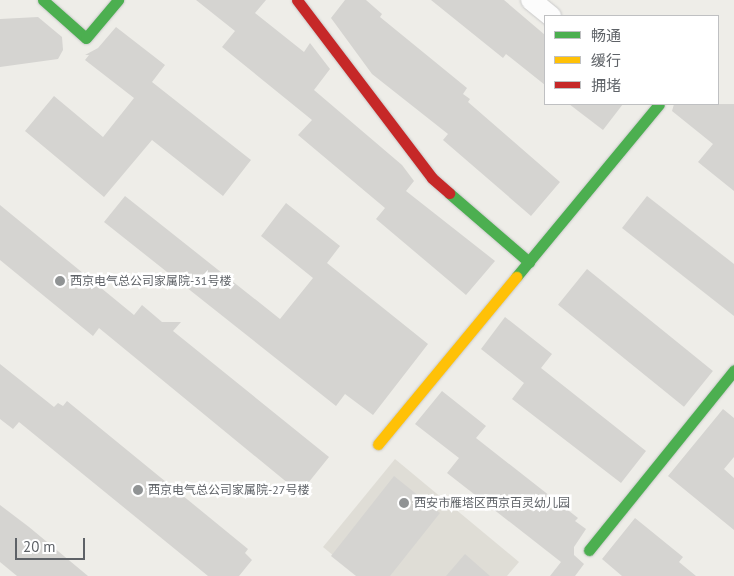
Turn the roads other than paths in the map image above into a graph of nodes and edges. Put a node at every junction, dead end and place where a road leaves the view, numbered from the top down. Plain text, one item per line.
1 (43, 0) edge
2 (118, 0) edge
3 (297, 0) edge
4 (531, 0) edge
5 (550, 15) edge
6 (658, 105) edge
7 (529, 262) junction
8 (734, 370) edge
9 (378, 444) dead end
10 (589, 550) dead end

1 - 2 street
3 - 7 street
4 - 5 street
6 - 7 street
7 - 9 street
8 - 10 street

